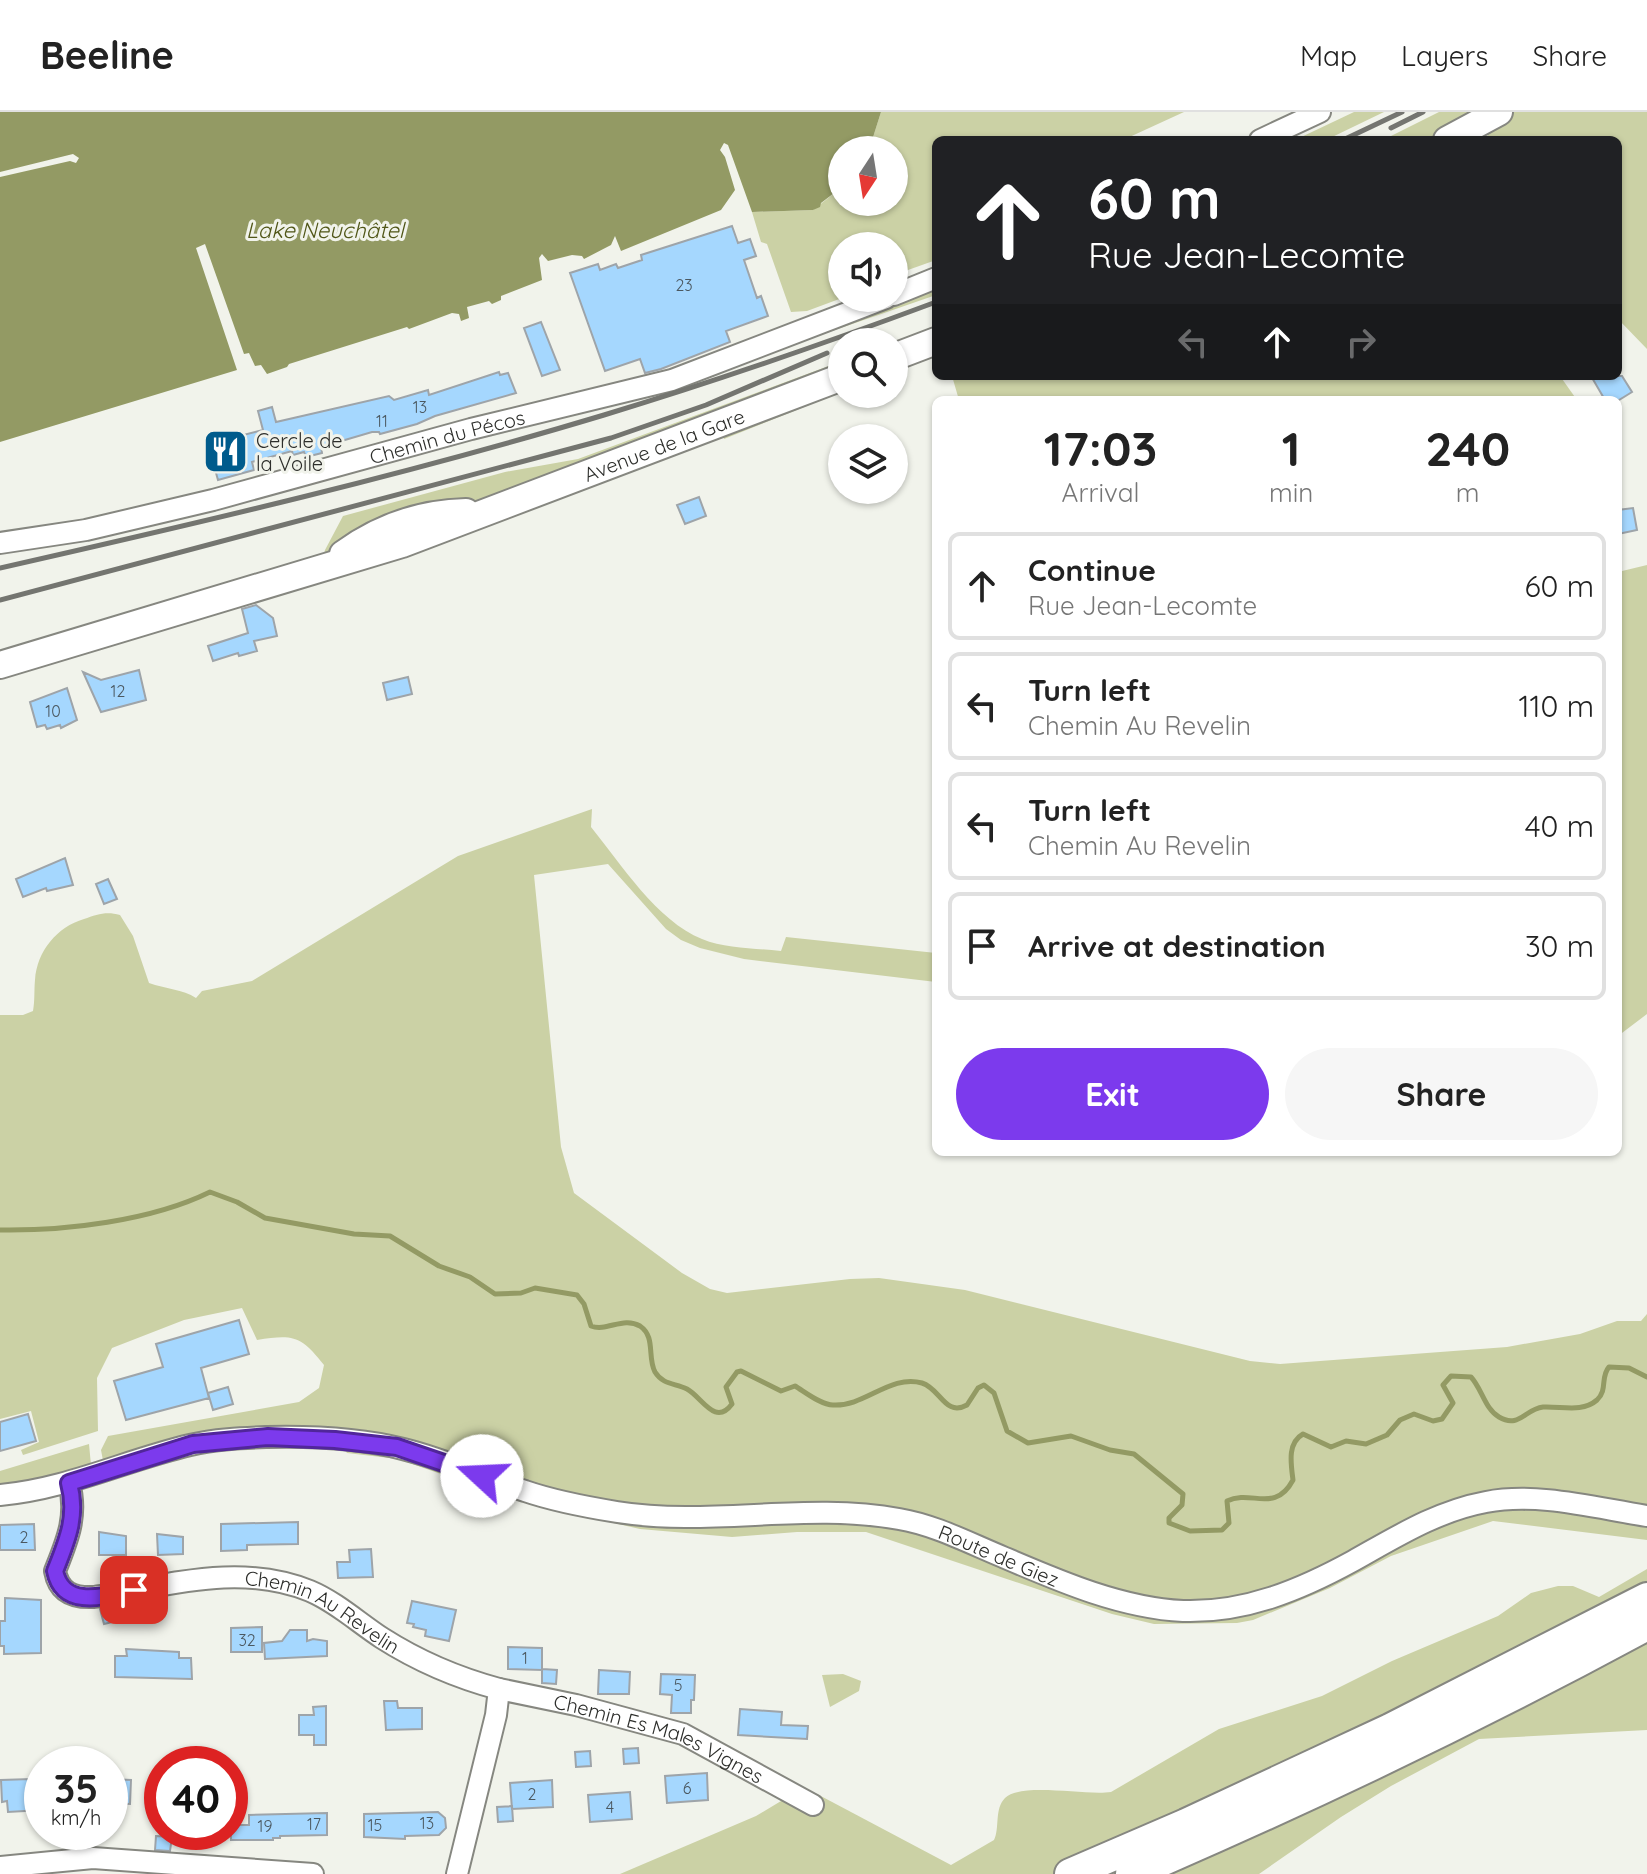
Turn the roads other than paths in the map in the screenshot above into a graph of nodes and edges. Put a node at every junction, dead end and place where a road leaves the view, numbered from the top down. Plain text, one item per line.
1 (1320, 112) edge
2 (1499, 112) edge
3 (1269, 136) edge
4 (1454, 136) edge
5 (932, 280) edge
6 (908, 289) edge
7 (849, 312) edge
8 (932, 343) edge
9 (908, 352) edge
10 (828, 382) edge
11 (0, 543) edge
12 (0, 665) edge
13 (69, 1483) junction
14 (0, 1495) edge
15 (1647, 1516) edge
16 (1647, 1598) edge
17 (1647, 1625) edge
18 (1596, 1638) junction
19 (499, 1689) junction
20 (813, 1805) dead end
21 (0, 1867) edge
22 (313, 1874) edge
23 (457, 1874) edge
24 (1070, 1874) edge
25 (1131, 1874) edge

1 - 3 street
2 - 4 main road
5 - 6 street
7 - 11 street, Chemin du Pécos
8 - 9 main road
10 - 12 main road, Avenue de la Gare
13 - 14 street, Route de Giez
13 - 15 street, Route de Giez
13 - 19 street, Chemin Au Revelin
16 - 18 highway
17 - 18 highway
18 - 24 highway
18 - 25 highway
19 - 20 street, Chemin Es Males Vignes
19 - 23 street
21 - 22 street

